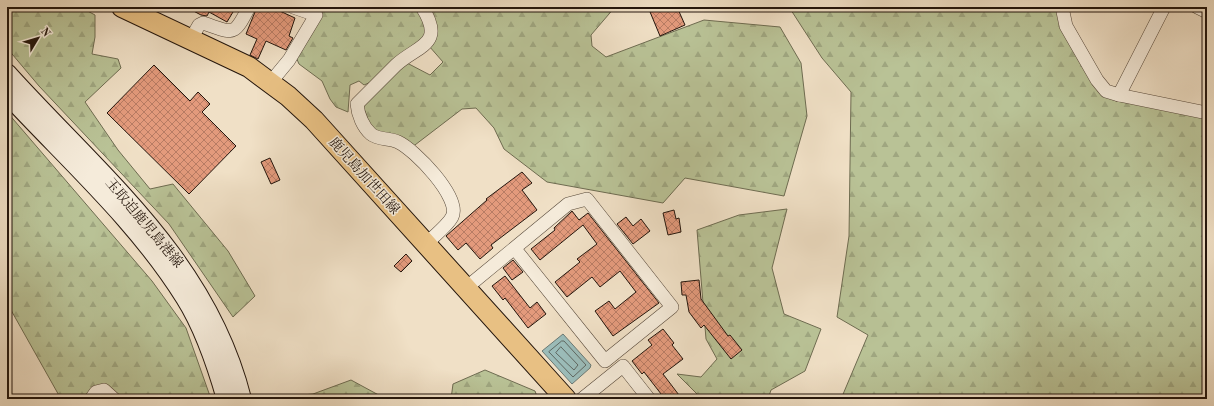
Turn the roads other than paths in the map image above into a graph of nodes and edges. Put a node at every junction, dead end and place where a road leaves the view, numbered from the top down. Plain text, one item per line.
1 (122, 7) edge
2 (250, 7) edge
3 (293, 7) edge
4 (422, 7) edge
5 (1062, 7) edge
6 (1164, 7) edge
7 (1197, 7) edge
8 (1207, 12) edge
9 (191, 39) junction
10 (7, 73) edge
11 (270, 83) junction
12 (7, 94) edge
13 (1119, 95) junction
14 (1207, 113) edge
15 (426, 244) junction
16 (515, 249) junction
17 (466, 288) junction
18 (91, 399) edge
19 (114, 399) edge
20 (226, 399) edge
21 (242, 399) edge
22 (566, 399) edge
23 (582, 399) edge
24 (649, 399) edge

1 - 9 main road, 鹿児島加世田線
2 - 9 street
3 - 11 street
4 - 15 street
5 - 13 street
6 - 13 street
7 - 8 street
9 - 11 main road, 鹿児島加世田線
10 - 21 main road, 玉取迫鹿児島港線
11 - 15 main road, 鹿児島加世田線
12 - 20 main road, 玉取迫鹿児島港線
13 - 14 street
15 - 17 main road, 鹿児島加世田線
16 - 16 street
16 - 17 street
17 - 22 main road, 鹿児島加世田線
18 - 19 street
23 - 24 street

